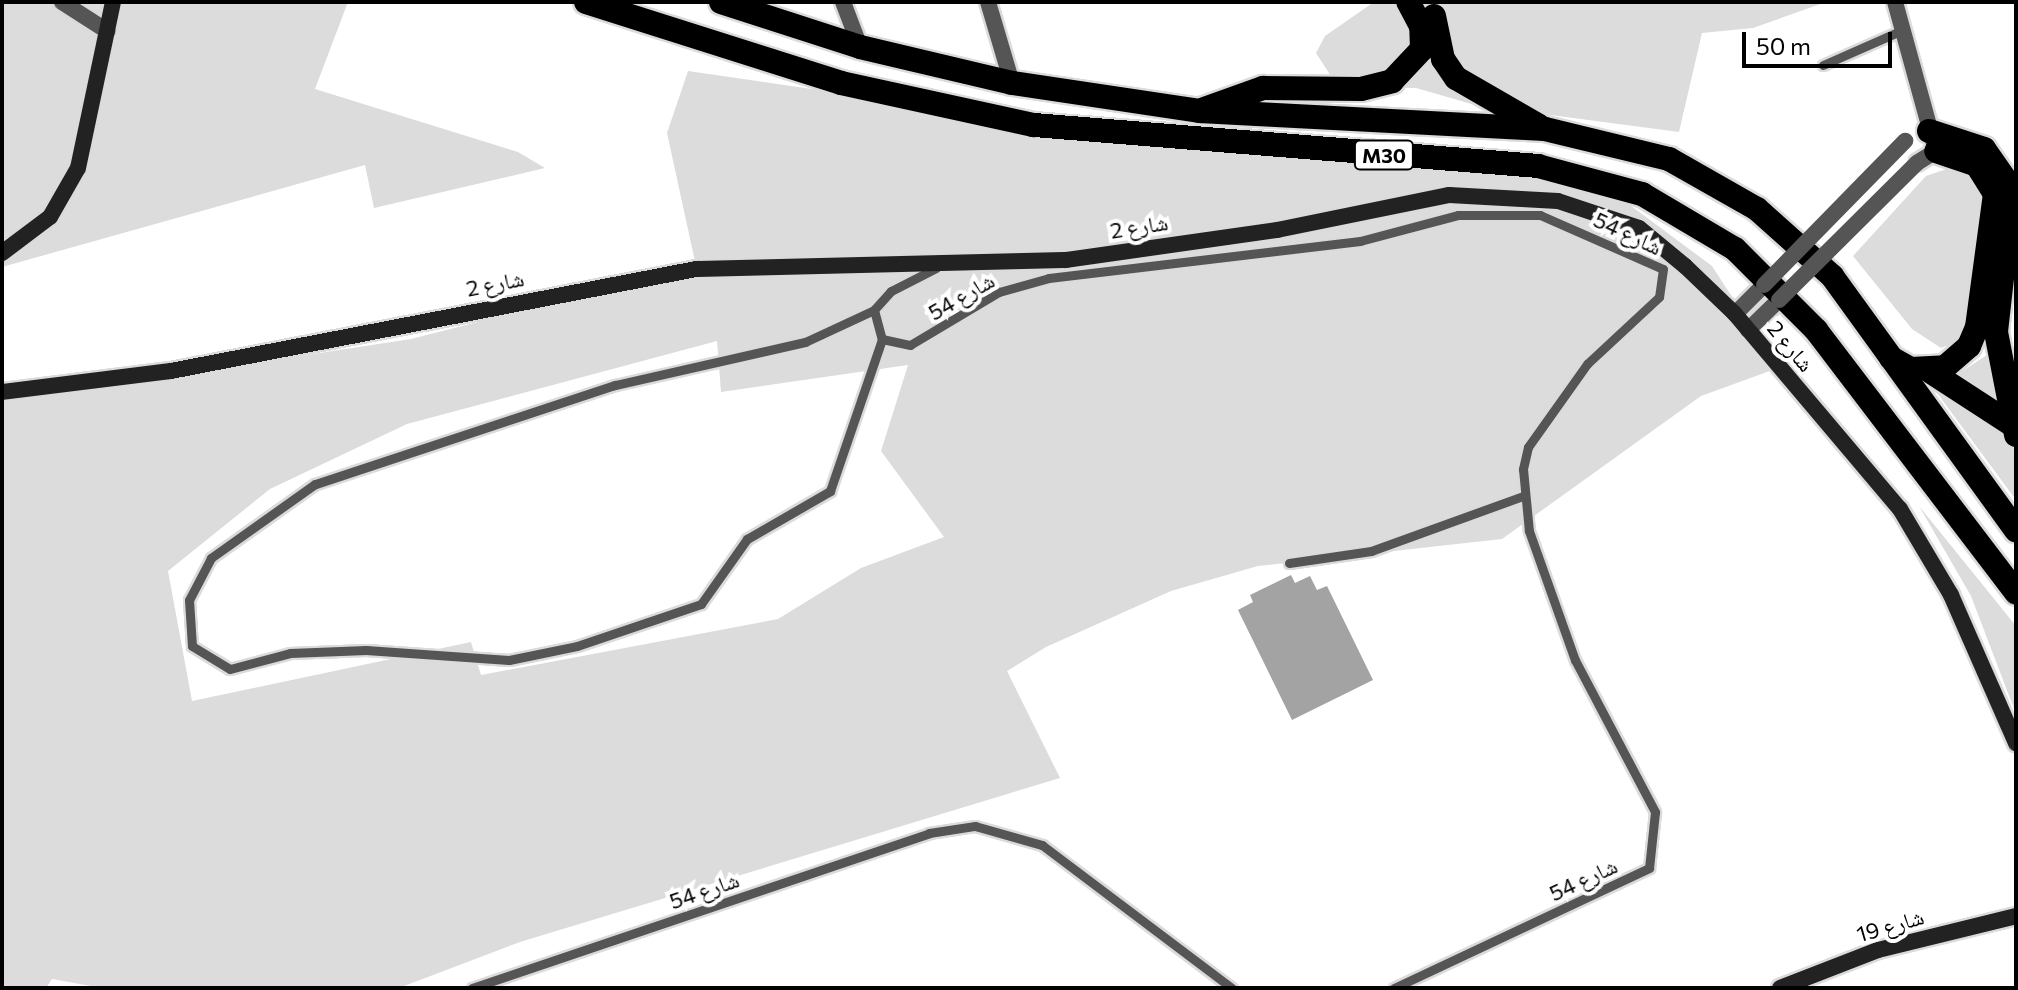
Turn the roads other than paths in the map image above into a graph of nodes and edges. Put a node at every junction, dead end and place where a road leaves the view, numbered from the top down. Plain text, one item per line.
1 (62, 2) edge
2 (113, 2) edge
3 (586, 2) edge
4 (721, 2) edge
5 (843, 2) edge
6 (988, 2) edge
7 (1408, 2) edge
8 (1428, 2) edge
9 (1895, 2) edge
10 (107, 31) junction
11 (1900, 31) junction
12 (860, 47) junction
13 (1823, 65) dead end
14 (1012, 83) junction
15 (1199, 111) junction
16 (1545, 129) junction
17 (1927, 148) junction
18 (2, 253) edge
19 (970, 258) junction
20 (874, 310) junction
21 (1735, 314) junction
22 (1748, 330) junction
23 (882, 339) junction
24 (1891, 358) junction
25 (1931, 372) junction
26 (2, 392) edge
27 (2014, 429) edge
28 (1523, 496) junction
29 (2016, 530) edge
30 (1289, 563) dead end
31 (2013, 591) edge
32 (2016, 743) edge
33 (2016, 916) edge
34 (472, 988) edge
35 (1232, 988) edge
36 (1394, 988) edge
37 (1780, 988) edge

1 - 10 street
2 - 10 street
3 - 31 highway, M30
4 - 12 highway, M30
5 - 12 street
6 - 14 street
7 - 15 highway
8 - 16 highway
9 - 11 street
10 - 18 street
11 - 13 lane
11 - 17 street
12 - 14 highway, M30
14 - 15 highway, M30
15 - 16 highway, M30
16 - 24 highway, M30
17 - 21 street, bridge
17 - 22 street, bridge
17 - 25 highway
17 - 27 highway
19 - 20 lane, شارع 54
19 - 21 street, شارع 2
19 - 26 street, شارع 2
20 - 23 lane
20 - 23 lane, شارع 54
21 - 22 street, شارع 2
22 - 32 street, شارع 2
23 - 28 lane, شارع 54
24 - 25 highway
24 - 29 highway, M30
25 - 27 highway
28 - 30 lane
28 - 36 lane, شارع 54
33 - 37 street, شارع 19
34 - 35 lane, شارع 54

